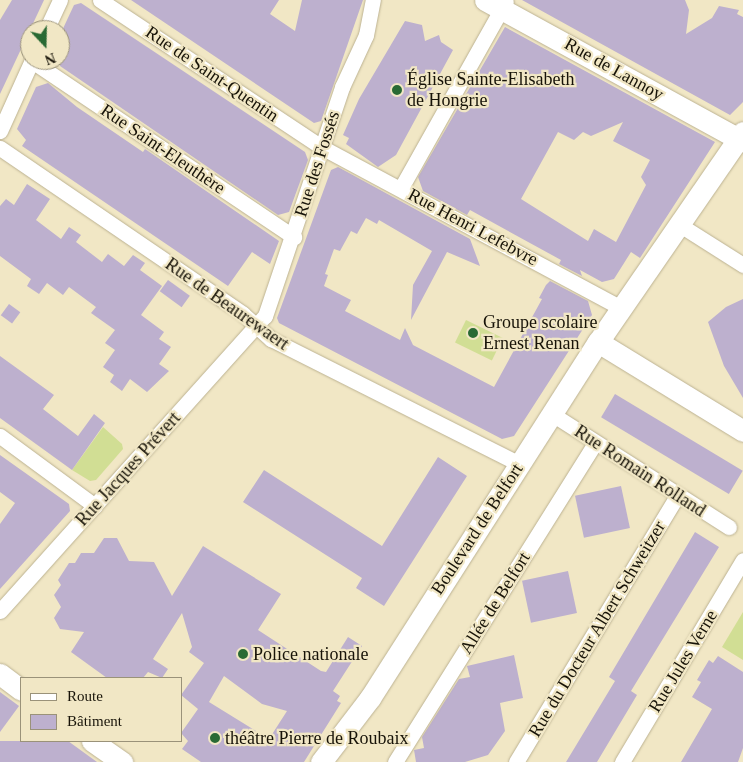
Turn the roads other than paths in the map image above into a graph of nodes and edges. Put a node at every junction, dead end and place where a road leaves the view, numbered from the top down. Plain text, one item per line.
1 (60, 0) edge
2 (100, 0) edge
3 (373, 0) edge
4 (498, 3) edge
5 (51, 20) edge
6 (28, 70) edge
7 (45, 70) edge
8 (0, 131) edge
9 (742, 142) edge
10 (0, 148) edge
11 (323, 148) junction
12 (401, 188) junction
13 (685, 229) junction
14 (294, 237) junction
15 (743, 265) edge
16 (621, 308) junction
17 (257, 327) junction
18 (603, 344) junction
19 (552, 414) junction
20 (743, 431) edge
21 (0, 436) edge
22 (595, 444) junction
23 (519, 464) junction
24 (677, 496) junction
25 (95, 506) junction
26 (729, 527) dead end
27 (743, 560) edge
28 (0, 611) edge
29 (0, 674) edge
30 (20, 689) edge
31 (93, 742) edge
32 (113, 759) edge
33 (330, 760) edge
34 (395, 762) edge
35 (516, 762) edge
36 (622, 762) edge

1 - 5 street
2 - 11 street, Rue de Saint-Quentin
3 - 11 street, Rue des Fossés
4 - 9 main road, Rue de Lannoy
4 - 12 street
6 - 8 street
7 - 14 street, Rue Saint-Eleuthère
9 - 13 main road, Boulevard de Belfort
10 - 17 street, Rue de Beaurewaert
11 - 12 street, Rue Henri Lefebvre
11 - 14 street, Rue des Fossés
12 - 16 street, Rue Henri Lefebvre
13 - 15 street
13 - 16 main road, Boulevard de Belfort
13 - 18 main road, Boulevard de Belfort
14 - 17 street, Rue des Fossés
16 - 18 main road, Boulevard de Belfort
17 - 23 street, Rue de Beaurewaert
17 - 25 street, Rue Jacques Prévert
18 - 19 main road, Boulevard de Belfort
18 - 20 main road
19 - 22 street, Rue Romain Rolland
19 - 23 main road, Boulevard de Belfort
21 - 25 street
22 - 24 street, Rue Romain Rolland
22 - 34 street, Allée de Belfort
23 - 33 main road, Boulevard de Belfort
24 - 26 street, Rue Romain Rolland
24 - 35 street, Rue du Docteur Albert Schweitzer
25 - 28 street, Rue Jacques Prévert
27 - 36 street, Rue Jules Verne
29 - 30 main road
31 - 32 main road

